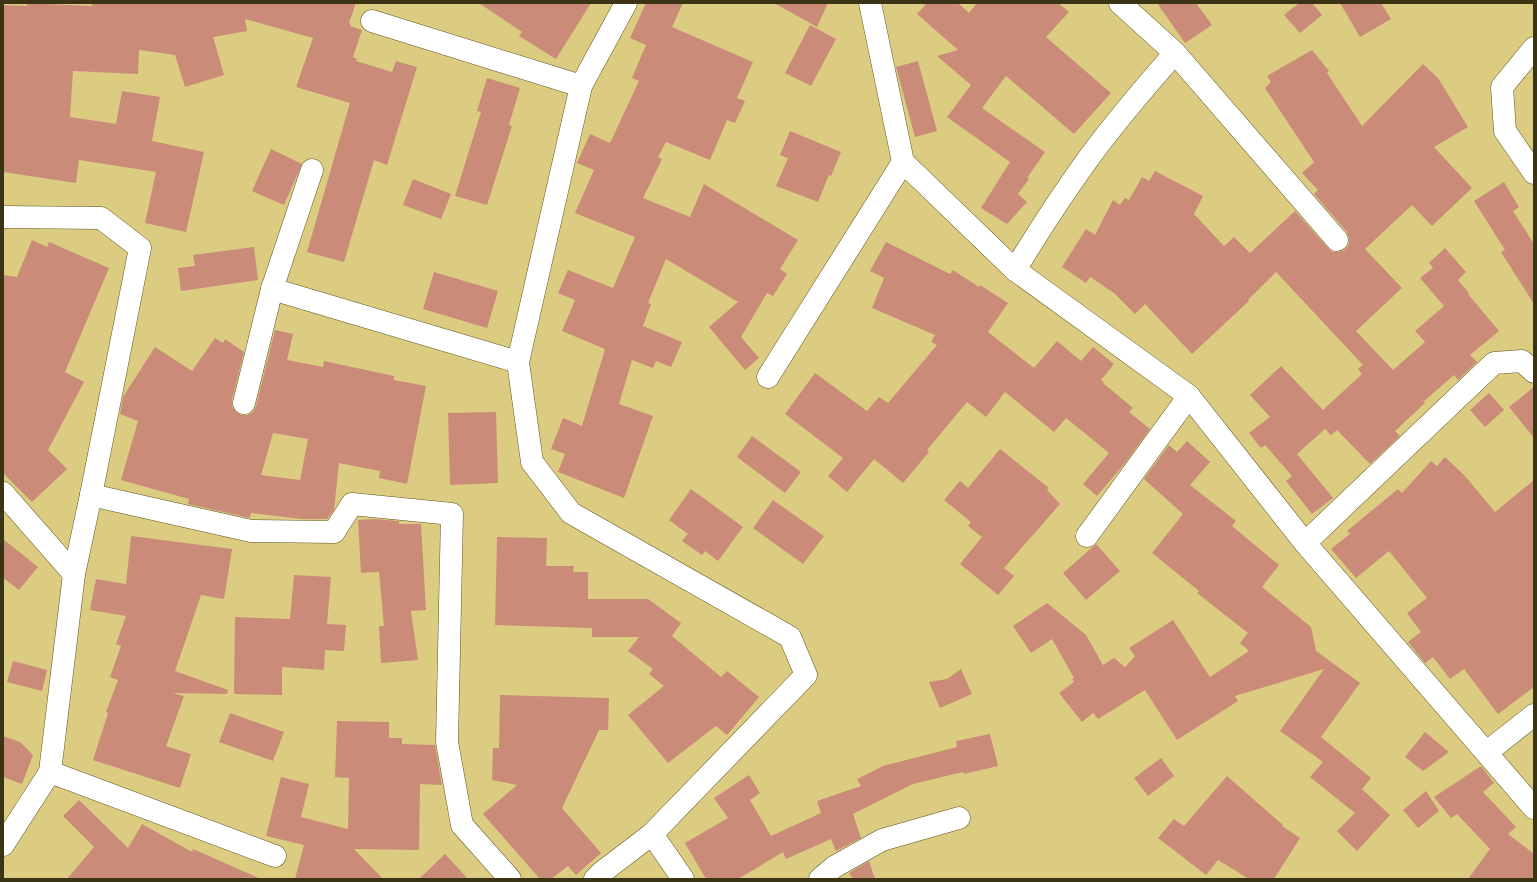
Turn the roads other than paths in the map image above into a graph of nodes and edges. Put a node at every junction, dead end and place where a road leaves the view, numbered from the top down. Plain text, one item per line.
1 (626, 3) edge
2 (870, 3) edge
3 (1120, 3) edge
4 (372, 21) dead end
5 (1534, 48) edge
6 (1175, 53) junction
7 (581, 86) junction
8 (903, 162) junction
9 (312, 170) dead end
10 (1534, 173) edge
11 (3, 217) edge
12 (1337, 240) dead end
13 (1015, 270) junction
14 (272, 289) junction
15 (518, 362) junction
16 (1534, 372) edge
17 (768, 377) dead end
18 (1189, 396) junction
19 (244, 403) dead end
20 (3, 493) edge
21 (91, 495) junction
22 (1087, 536) dead end
23 (1305, 543) junction
24 (74, 574) junction
25 (1534, 715) edge
26 (1487, 752) junction
27 (50, 772) junction
28 (1534, 808) edge
29 (959, 818) dead end
30 (652, 834) junction
31 (3, 845) edge
32 (275, 856) dead end
33 (510, 879) edge
34 (595, 879) edge
35 (683, 879) edge
36 (820, 879) edge

1 - 7 street
2 - 8 street
3 - 6 street
4 - 7 street
5 - 10 street
6 - 12 street
6 - 13 street
7 - 15 street
8 - 13 street
8 - 17 street
9 - 14 street
11 - 21 street
13 - 18 street
14 - 15 street
14 - 19 street
15 - 30 street
16 - 23 street
18 - 22 street
18 - 23 street
20 - 24 street
21 - 24 street
21 - 33 street
23 - 26 street
24 - 27 street
25 - 26 street
26 - 28 street
27 - 31 street
27 - 32 street
29 - 36 street
30 - 34 street
30 - 35 street

